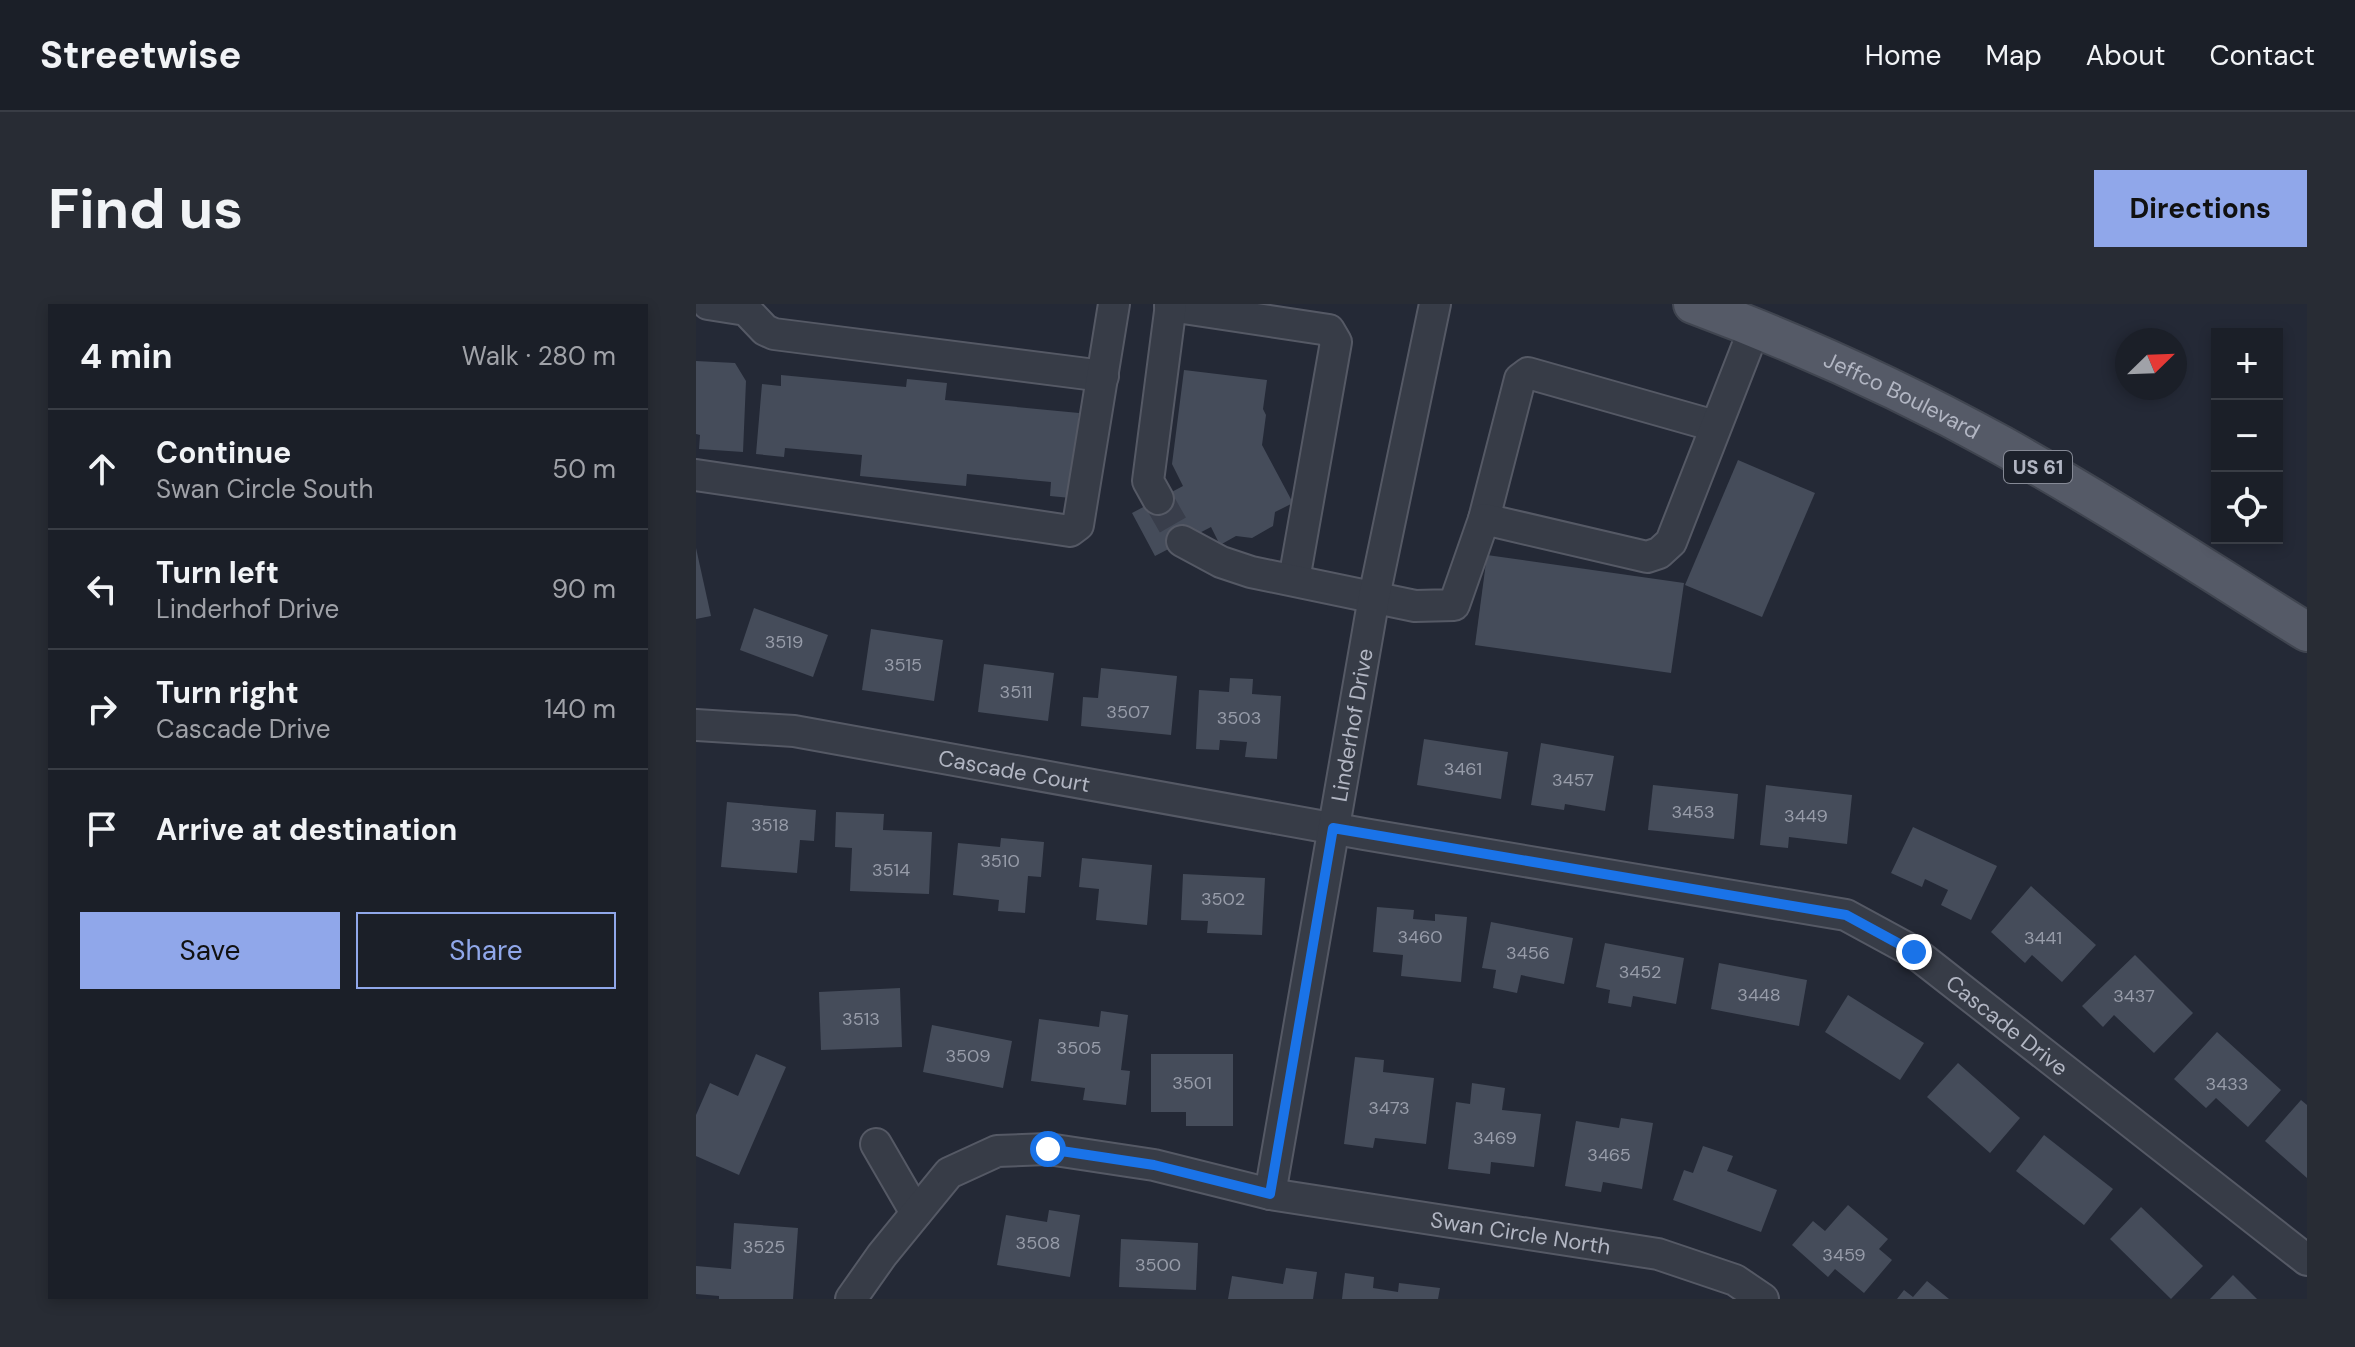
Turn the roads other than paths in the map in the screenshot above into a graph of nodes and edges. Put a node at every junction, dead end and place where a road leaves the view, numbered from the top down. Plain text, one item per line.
1 (1114, 304) edge
2 (1435, 304) edge
3 (1693, 304) edge
4 (708, 305) edge
5 (1170, 305) edge
6 (746, 307) edge
7 (1755, 327) junction
8 (1103, 376) junction
9 (1715, 426) junction
10 (696, 475) edge
11 (1158, 499) tunnel mouth
12 (1484, 519) junction
13 (1182, 541) tunnel mouth
14 (1294, 580) junction
15 (1374, 597) junction
16 (2307, 632) edge
17 (696, 725) edge
18 (1333, 828) junction
19 (876, 1144) dead end
20 (1270, 1194) junction
21 (916, 1213) junction
22 (2307, 1260) edge
23 (851, 1299) edge
24 (1763, 1299) edge

1 - 8 street
2 - 15 street, Linderhof Drive
3 - 7 main road, Jeffco Boulevard / US 61
4 - 6 street
5 - 11 street
5 - 14 street
6 - 8 street
7 - 9 street
7 - 16 main road, Jeffco Boulevard / US 61
8 - 10 street
9 - 12 street
9 - 12 street
12 - 15 street
13 - 14 street
14 - 15 street
15 - 18 street, Linderhof Drive
17 - 18 street, Cascade Court
18 - 20 street, Linderhof Drive
18 - 22 street, Cascade Drive
19 - 21 street
20 - 21 street, Swan Circle North
20 - 24 street, Swan Circle North
21 - 23 street, Swan Circle North

